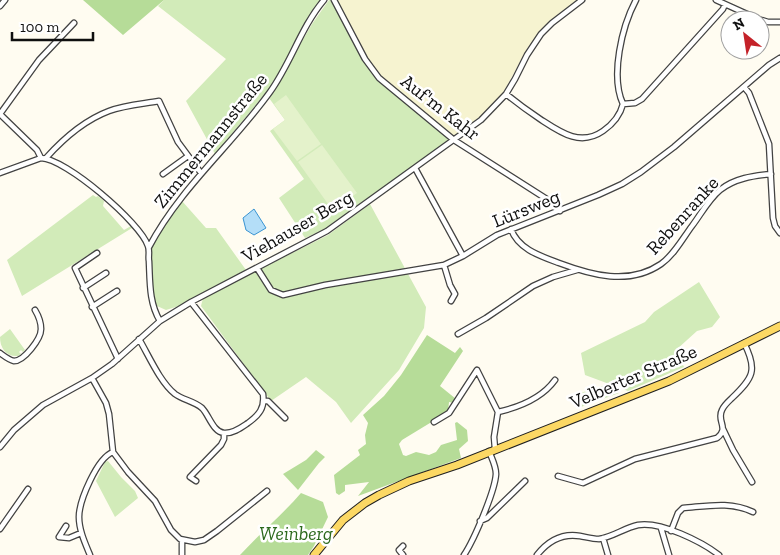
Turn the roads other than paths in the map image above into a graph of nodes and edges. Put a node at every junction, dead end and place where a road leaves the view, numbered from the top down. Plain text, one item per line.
1 (4, 0) edge
2 (324, 0) edge
3 (334, 0) edge
4 (582, 0) edge
5 (636, 0) edge
6 (716, 0) edge
7 (726, 4) junction
8 (0, 6) edge
9 (780, 22) edge
10 (74, 23) dead end
11 (780, 58) edge
12 (744, 87) junction
13 (506, 94) junction
14 (623, 104) junction
15 (0, 114) edge
16 (454, 140) junction
17 (188, 156) junction
18 (44, 158) junction
19 (415, 168) junction
20 (0, 173) edge
21 (163, 174) dead end
22 (201, 174) junction
23 (771, 174) junction
24 (560, 210) junction
25 (511, 229) junction
26 (780, 233) edge
27 (149, 247) junction
28 (96, 253) dead end
29 (463, 256) junction
30 (444, 264) junction
31 (257, 268) junction
32 (577, 270) junction
33 (106, 273) dead end
34 (83, 288) junction
35 (117, 291) dead end
36 (451, 301) dead end
37 (192, 302) junction
38 (92, 307) junction
39 (35, 310) dead end
40 (160, 321) junction
41 (780, 326) edge
42 (458, 334) dead end
43 (139, 339) junction
44 (744, 343) junction
45 (0, 353) edge
46 (118, 359) junction
47 (92, 378) junction
48 (555, 380) dead end
49 (264, 401) junction
50 (498, 412) junction
51 (285, 418) dead end
52 (434, 422) dead end
53 (724, 429) junction
54 (224, 433) junction
55 (0, 447) edge
56 (492, 450) junction
57 (113, 452) junction
58 (558, 476) dead end
59 (196, 481) dead end
60 (525, 482) dead end
61 (752, 482) dead end
62 (28, 489) dead end
63 (267, 491) dead end
64 (753, 512) dead end
65 (480, 522) junction
66 (66, 526) dead end
67 (661, 528) junction
68 (0, 529) edge
69 (671, 531) junction
70 (81, 532) junction
71 (603, 538) junction
72 (182, 540) junction
73 (404, 546) dead end
74 (90, 555) edge
75 (182, 555) edge
76 (314, 555) edge
77 (403, 555) edge
78 (464, 555) edge
79 (537, 555) edge
80 (608, 555) edge
81 (669, 555) edge
82 (720, 555) edge

1 - 8 street
2 - 22 street, Zimmermannstraße
3 - 16 street, Auf'm Kahr
4 - 13 street, Viehauser Berg
5 - 14 street
6 - 7 street
7 - 9 street
7 - 14 street
10 - 15 street
11 - 12 street, Lürsweg
12 - 23 street
12 - 24 street, Lürsweg
13 - 14 street
13 - 16 street, Viehauser Berg
15 - 18 street
16 - 19 street, Viehauser Berg
16 - 24 street, Auf'm Kahr
17 - 18 street
17 - 21 street
17 - 22 street
18 - 20 street
18 - 27 street
19 - 29 street
19 - 31 street, Viehauser Berg
22 - 27 street, Zimmermannstraße
23 - 26 street
23 - 32 street, Rebenranke
24 - 25 street, Lürsweg
25 - 29 street, Lürsweg
25 - 32 street, Rebenranke
27 - 40 street
28 - 34 street
29 - 30 street, Lürsweg
30 - 31 street, Lürsweg
30 - 36 street
31 - 37 street, Viehauser Berg
32 - 42 street
33 - 34 street
34 - 38 street
35 - 38 street
37 - 40 street, Viehauser Berg
37 - 49 street
38 - 46 street
39 - 45 street
40 - 43 street, Viehauser Berg
41 - 44 main road, Velberter Straße
43 - 46 street, Viehauser Berg
43 - 54 street
44 - 53 street
44 - 56 main road, Velberter Straße
46 - 47 street, Viehauser Berg
47 - 55 street, Viehauser Berg
47 - 57 street
48 - 50 street, Velberter Straße
49 - 51 street
49 - 54 street
50 - 52 street
50 - 56 street
53 - 58 street
53 - 61 street
54 - 59 street
56 - 65 street
56 - 76 main road, Velberter Straße
57 - 70 street
57 - 72 street
60 - 65 street
62 - 68 street
63 - 72 street
64 - 69 street
65 - 78 street
66 - 70 street
67 - 69 street
67 - 71 street
67 - 81 street
69 - 82 street
70 - 74 street
71 - 79 street
71 - 80 street
72 - 75 street
73 - 77 street

